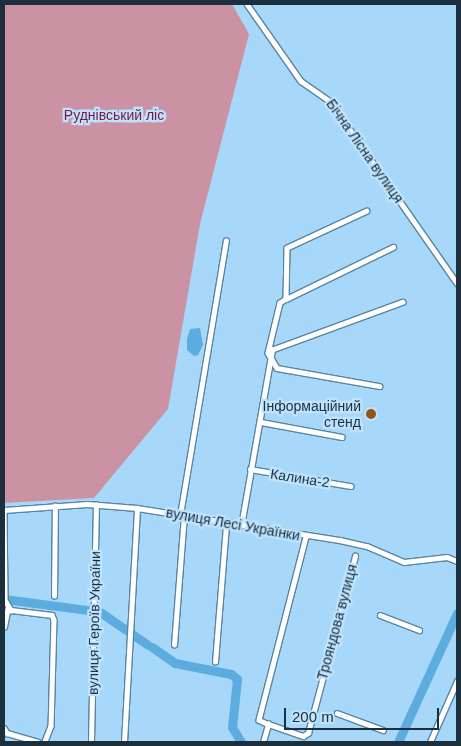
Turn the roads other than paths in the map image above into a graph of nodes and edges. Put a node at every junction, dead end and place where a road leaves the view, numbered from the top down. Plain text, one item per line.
1 (247, 4) edge
2 (367, 211) dead end
3 (226, 242) dead end
4 (393, 247) dead end
5 (457, 283) edge
6 (286, 299) junction
7 (402, 302) dead end
8 (270, 351) junction
9 (269, 360) junction
10 (380, 386) dead end
11 (260, 422) junction
12 (342, 437) dead end
13 (250, 469) junction
14 (351, 486) dead end
15 (96, 505) junction
16 (55, 506) junction
17 (136, 508) junction
18 (4, 511) edge
19 (182, 515) junction
20 (226, 524) junction
21 (241, 526) junction
22 (306, 537) junction
23 (355, 556) dead end
24 (457, 561) edge
25 (54, 596) dead end
26 (5, 599) edge
27 (8, 607) junction
28 (380, 616) dead end
29 (4, 626) edge
30 (419, 630) dead end
31 (174, 645) dead end
32 (215, 662) dead end
33 (457, 681) edge
34 (337, 713) dead end
35 (268, 724) junction
36 (4, 728) edge
37 (383, 730) dead end
38 (38, 742) edge
39 (45, 742) edge
40 (91, 742) edge
41 (124, 742) edge
42 (263, 742) edge
43 (430, 742) edge

1 - 5 street, Бічна Лісна вулиця
2 - 6 street
3 - 19 street
4 - 6 street
6 - 8 street
7 - 8 street
8 - 9 street
9 - 10 street
9 - 11 street
11 - 12 street
11 - 13 street
13 - 14 street, Калина-2
13 - 21 street
15 - 16 street, вулиця Лесі Українки
15 - 17 street, вулиця Лесі Українки
15 - 40 street, вулиця Героїв України
16 - 18 street, вулиця Лесі Українки
16 - 25 street
17 - 19 street, вулиця Лесі Українки
17 - 41 street
18 - 26 street
19 - 20 street, вулиця Лесі Українки
19 - 31 street
20 - 21 street, вулиця Лесі Українки
20 - 32 street
21 - 22 street, вулиця Лесі Українки
22 - 24 street, вулиця Лесі Українки
22 - 35 street
23 - 35 street, Трояндова вулиця
26 - 27 street
27 - 29 street
27 - 39 street
28 - 30 street
33 - 43 street
34 - 37 street
35 - 42 street
36 - 38 street

